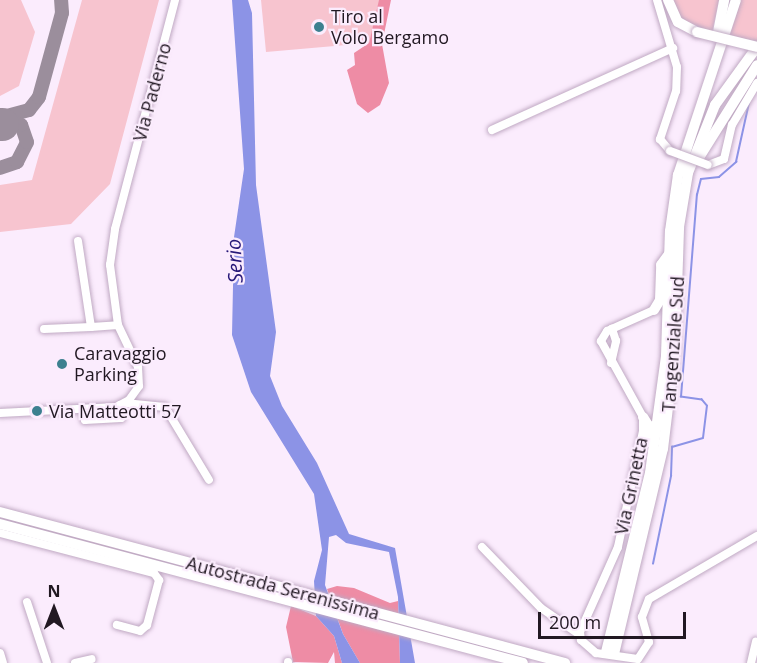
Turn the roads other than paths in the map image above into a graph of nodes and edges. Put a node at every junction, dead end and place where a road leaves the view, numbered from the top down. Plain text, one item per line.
1 (176, 0) edge
2 (657, 0) edge
3 (668, 0) edge
4 (722, 0) edge
5 (736, 0) edge
6 (757, 47) edge
7 (673, 48) junction
8 (757, 65) edge
9 (757, 83) edge
10 (492, 130) dead end
11 (692, 133) junction
12 (688, 173) junction
13 (78, 241) dead end
14 (669, 254) junction
15 (654, 310) joint
16 (118, 325) junction
17 (91, 327) junction
18 (612, 328) junction
19 (44, 329) dead end
20 (611, 364) junction
21 (122, 404) junction
22 (84, 409) junction
23 (0, 413) edge
24 (643, 417) junction
25 (650, 473) junction
26 (209, 480) dead end
27 (0, 512) edge
28 (0, 524) edge
29 (0, 533) edge
30 (757, 536) edge
31 (482, 547) dead end
32 (27, 602) dead end
33 (117, 625) dead end
34 (423, 631) junction
35 (580, 635) junction
36 (757, 641) edge
37 (0, 653) edge
38 (92, 658) dead end
39 (643, 660) edge
40 (631, 662) edge
41 (3, 663) edge
42 (47, 663) edge
43 (75, 663) edge
44 (523, 663) edge
45 (565, 663) edge
46 (751, 663) edge

1 - 16 street, Via Paderno
2 - 7 street
3 - 6 highway, bridge
4 - 11 highway
5 - 11 highway
6 - 12 highway, Tangenziale Sud
7 - 9 street, bridge
7 - 10 street
8 - 12 highway
11 - 14 highway, Tangenziale Sud
12 - 25 highway, Tangenziale Sud
13 - 17 street
14 - 15 highway
14 - 25 highway, Tangenziale Sud
15 - 18 street
16 - 17 street
16 - 21 street, Via Paderno
17 - 19 street
18 - 20 street
18 - 20 street, Via Grinetta
20 - 24 street, Via Grinetta
21 - 22 street
21 - 22 street
21 - 26 street
22 - 23 street
24 - 25 highway
24 - 35 street, Via Grinetta
27 - 34 highway, Autostrada Serenissima
28 - 34 highway, Autostrada Serenissima
29 - 33 street
30 - 39 street
31 - 35 street
32 - 42 street
34 - 44 highway, Autostrada Serenissima
34 - 45 highway, Autostrada Serenissima
35 - 40 street
36 - 46 street
37 - 41 street
38 - 43 street
39 - 40 street

